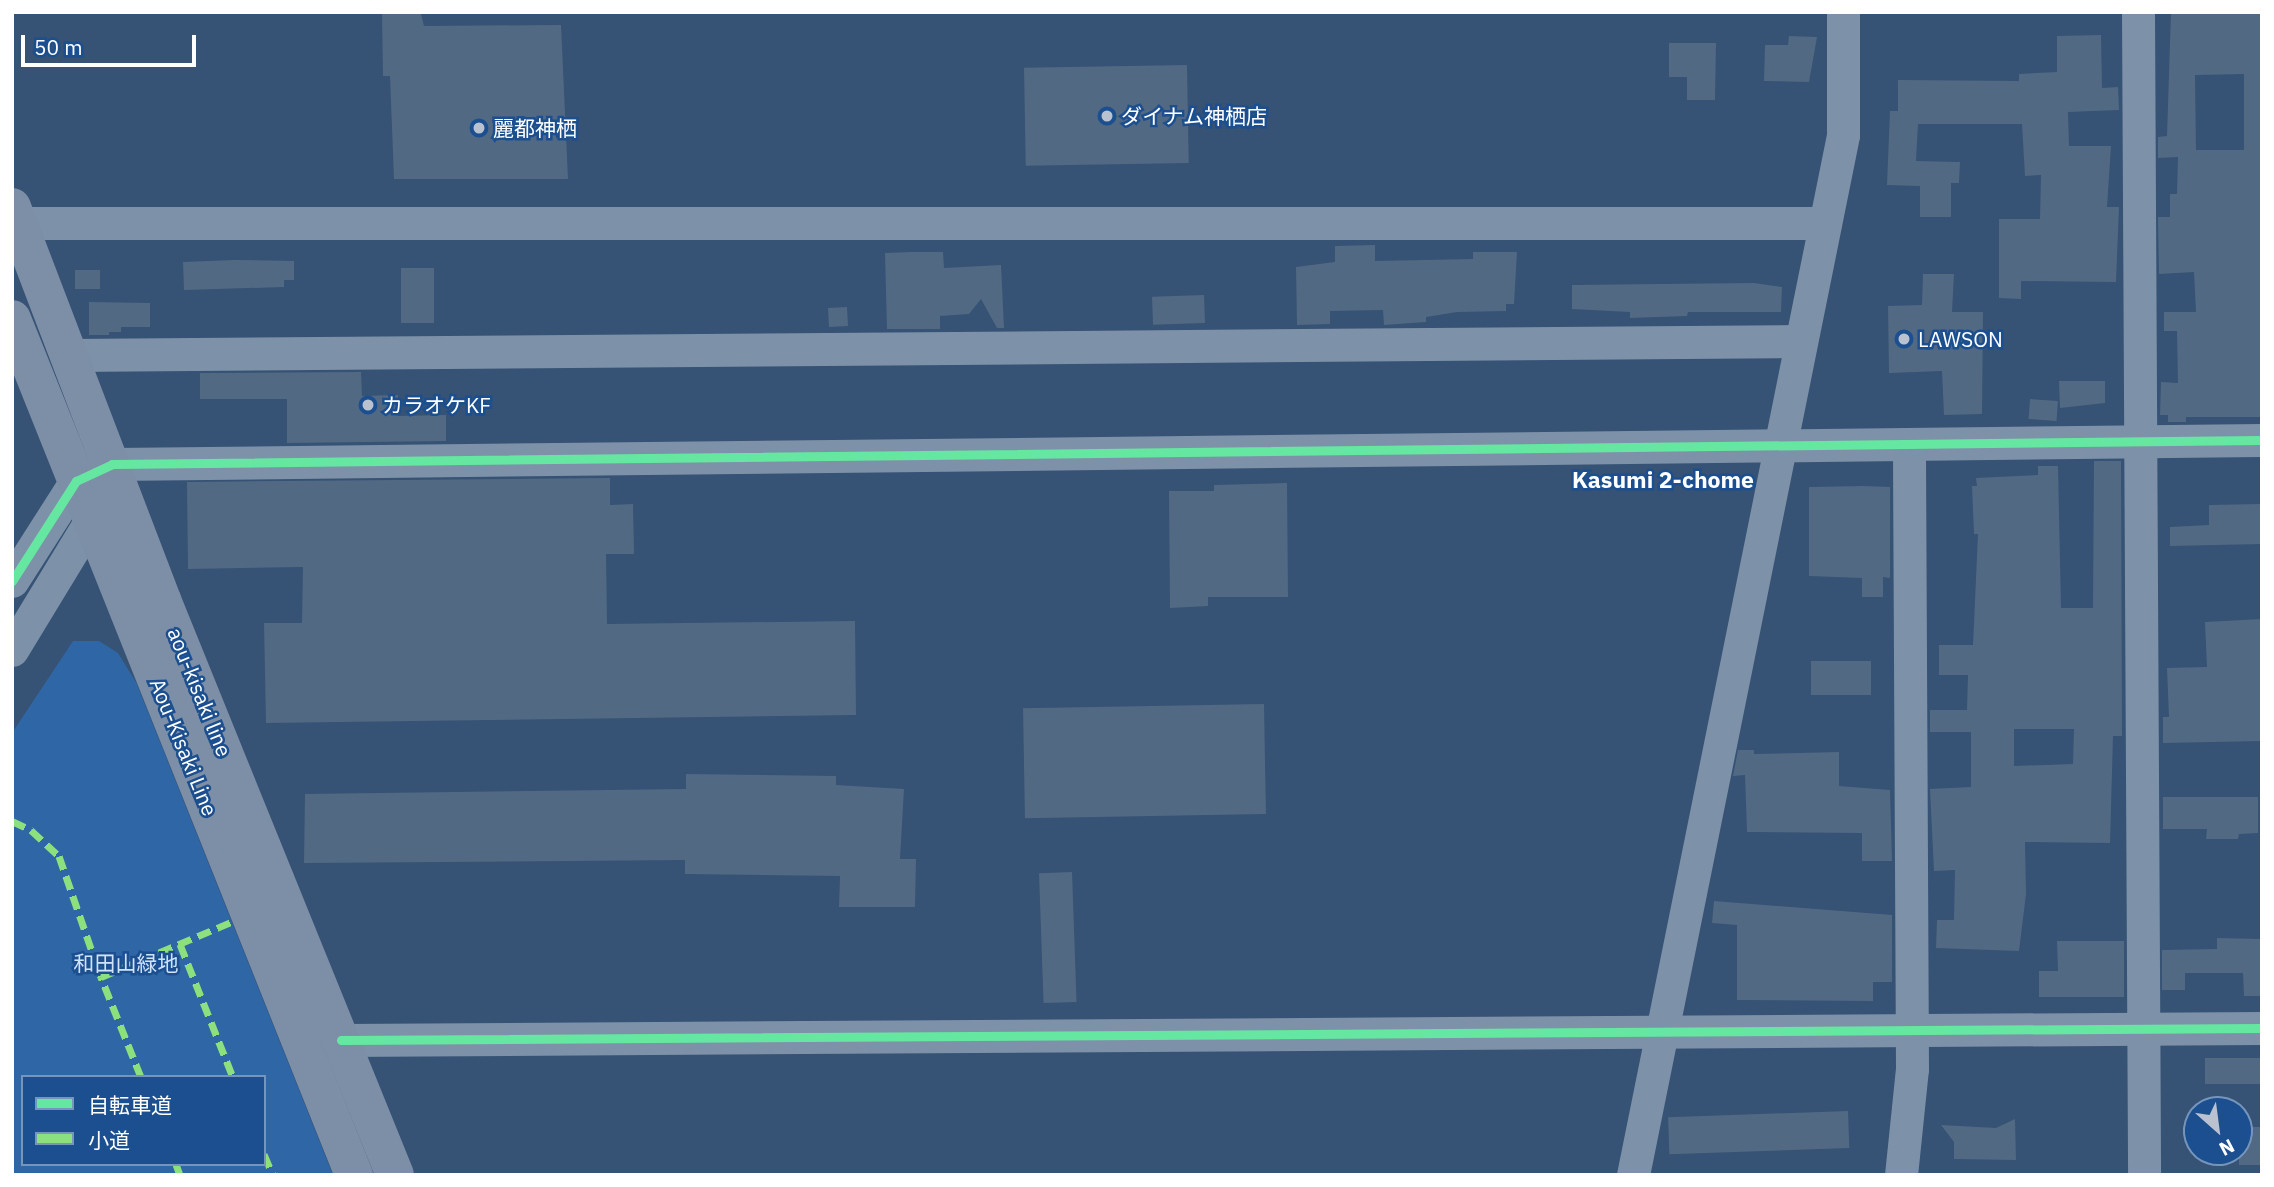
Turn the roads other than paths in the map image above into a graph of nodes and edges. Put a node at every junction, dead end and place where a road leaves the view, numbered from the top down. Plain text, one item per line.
1 (1843, 12) edge
2 (2138, 12) edge
3 (15, 215) edge
4 (1825, 223) junction
5 (12, 319) edge
6 (1800, 341) junction
7 (70, 355) junction
8 (2141, 440) junction
9 (2262, 440) edge
10 (1909, 443) junction
11 (1778, 447) junction
12 (112, 464) junction
13 (76, 481) junction
14 (93, 517) junction
15 (12, 581) edge
16 (12, 650) edge
17 (2262, 1028) edge
18 (2143, 1029) junction
19 (1911, 1030) junction
20 (1659, 1033) junction
21 (341, 1040) junction
22 (354, 1175) edge
23 (395, 1175) edge
24 (1633, 1175) edge
25 (1901, 1175) edge
26 (2144, 1175) edge

1 - 4 street
2 - 8 street
3 - 4 street
3 - 7 main road, aou-kisaki line
4 - 6 street
5 - 13 main road, Aou-Kisaki Line
6 - 7 street
6 - 11 street
7 - 12 main road, aou-kisaki line
8 - 9 street
8 - 10 street
8 - 18 street
10 - 11 street
10 - 19 street
11 - 12 street
11 - 20 street
12 - 13 street
12 - 14 street
12 - 21 main road, aou-kisaki line
13 - 14 main road, Aou-Kisaki Line
13 - 15 street
14 - 16 street
14 - 22 main road, Aou-Kisaki Line
17 - 18 street
18 - 19 street
18 - 26 street
19 - 20 street
19 - 25 street
20 - 21 street
20 - 24 street
21 - 23 main road, aou-kisaki line

